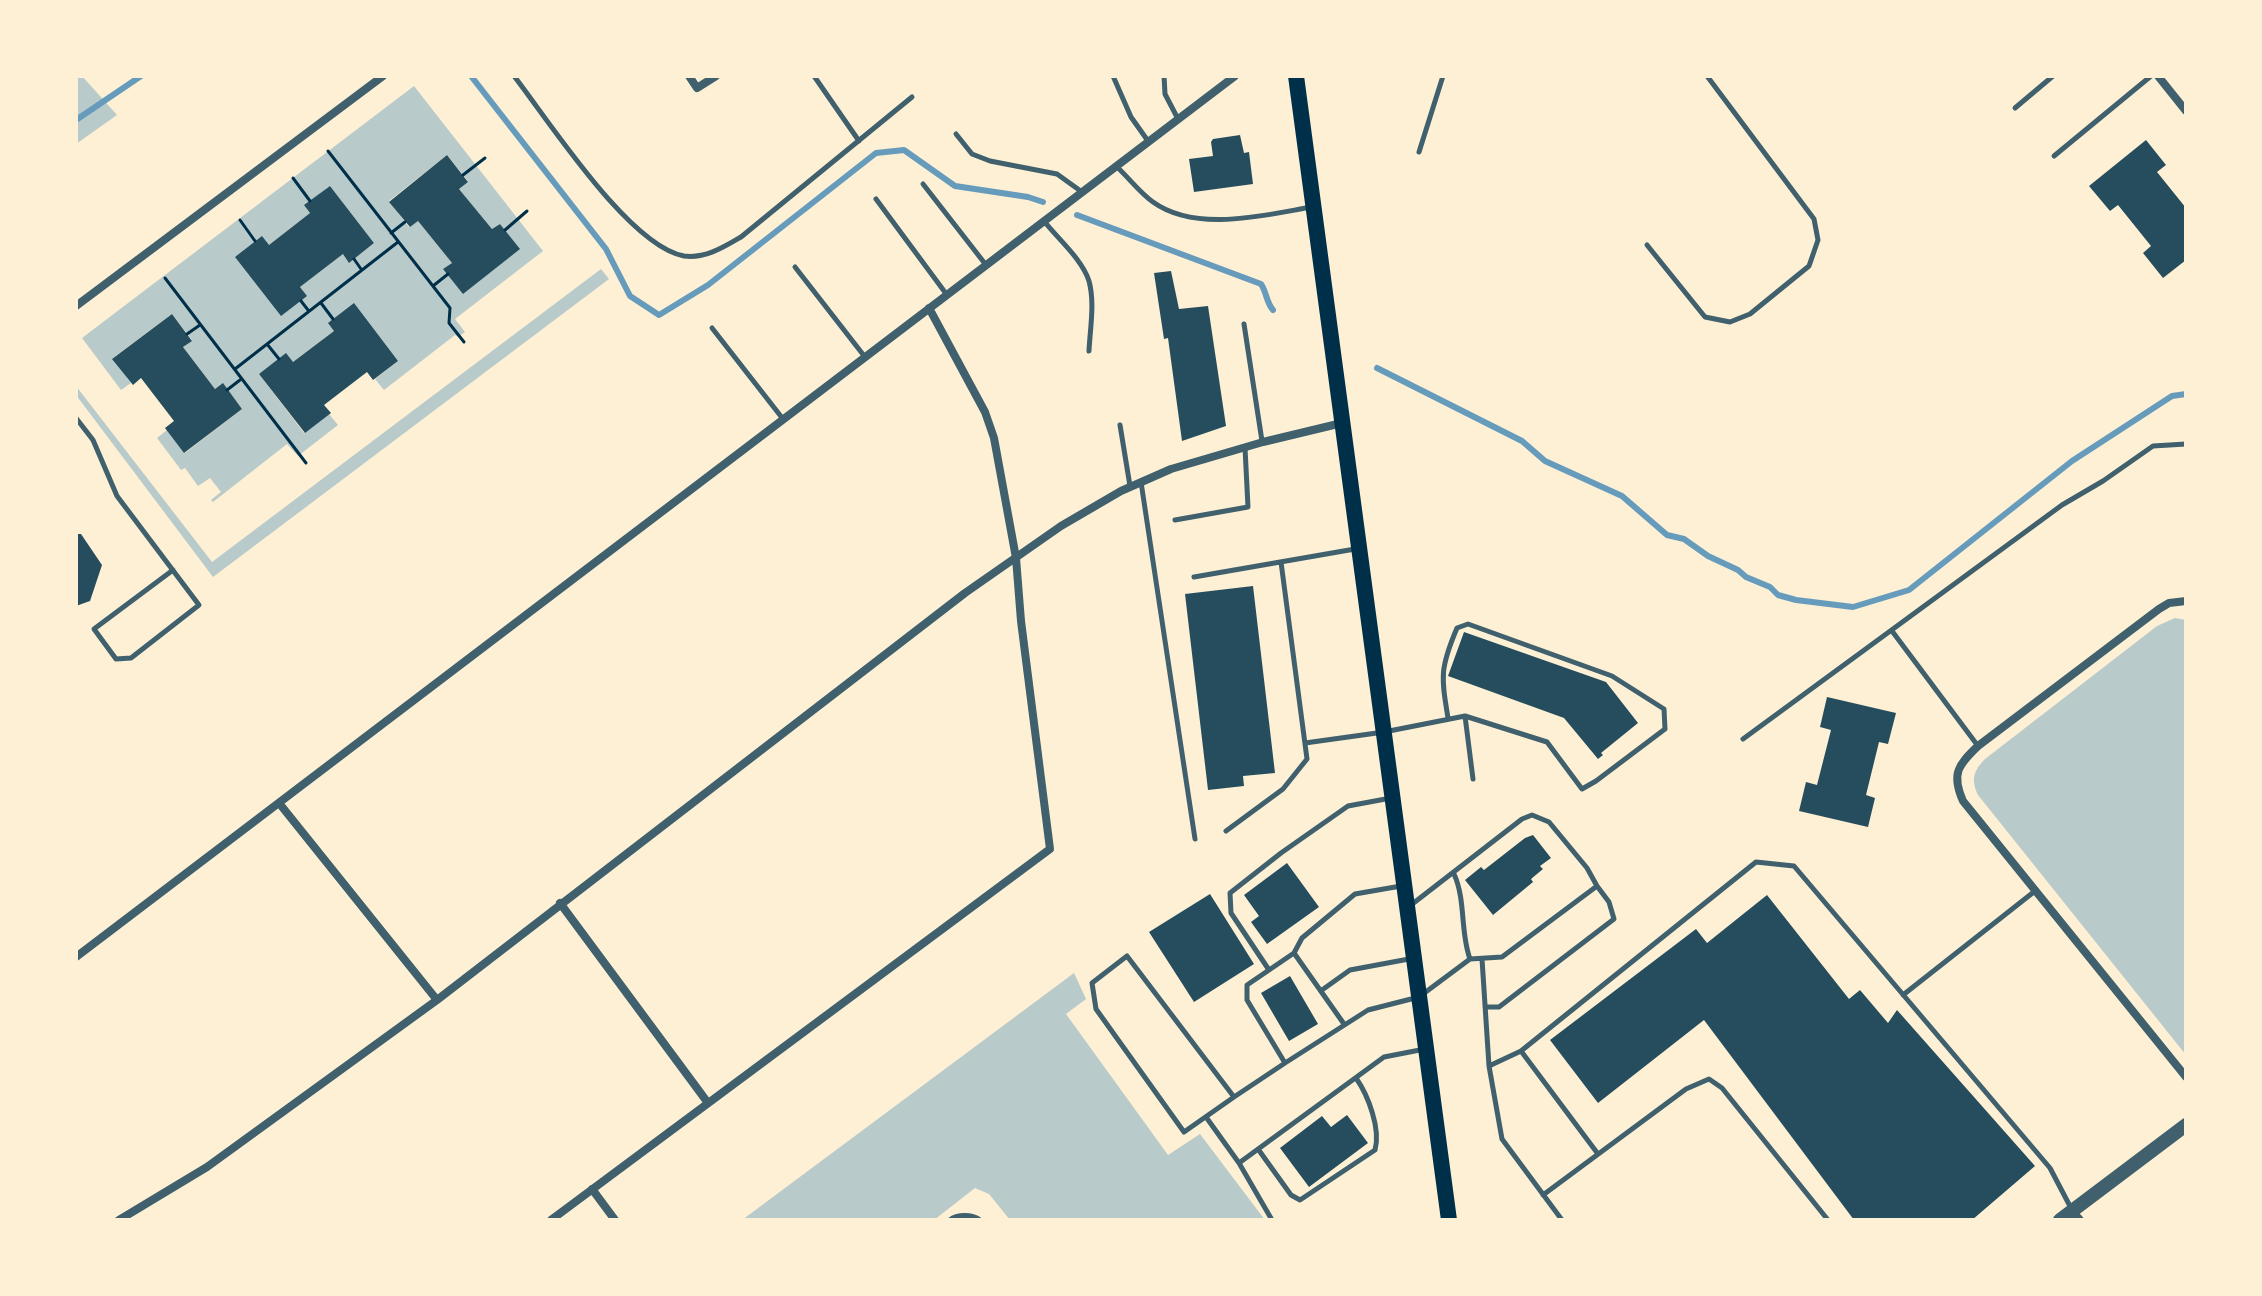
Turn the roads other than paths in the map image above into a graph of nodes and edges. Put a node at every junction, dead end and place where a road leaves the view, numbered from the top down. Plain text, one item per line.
1 (383, 76) edge
2 (514, 76) edge
3 (689, 76) edge
4 (716, 76) edge
5 (814, 76) edge
6 (1113, 76) edge
7 (1164, 76) edge
8 (1235, 76) edge
9 (1296, 76) edge
10 (1443, 76) edge
11 (1707, 76) edge
12 (2053, 76) edge
13 (2151, 76) edge
14 (2158, 76) edge
15 (912, 97) dead end
16 (2015, 108) dead end
17 (2186, 111) edge
18 (1178, 119) junction
19 (956, 134) dead end
20 (859, 141) junction
21 (1148, 141) junction
22 (1419, 152) dead end
23 (2054, 156) dead end
24 (1117, 166) junction
25 (923, 184) dead end
26 (1082, 192) junction
27 (876, 199) dead end
28 (1313, 207) junction
29 (1044, 221) junction
30 (1647, 245) dead end
31 (986, 265) junction
32 (795, 267) dead end
33 (947, 295) junction
34 (76, 306) edge
35 (929, 308) junction
36 (1244, 324) dead end
37 (712, 328) dead end
38 (1089, 351) dead end
39 (865, 357) junction
40 (76, 418) edge
41 (783, 419) junction
42 (1343, 423) junction
43 (1120, 425) dead end
44 (1263, 442) junction
45 (2186, 444) edge
46 (1245, 448) junction
47 (1141, 482) junction
48 (1130, 487) junction
49 (1175, 520) dead end
50 (1360, 548) junction
51 (1016, 558) junction
52 (1281, 562) junction
53 (173, 570) junction
54 (1194, 577) dead end
55 (2184, 601) edge
56 (1892, 631) junction
57 (1465, 716) junction
58 (1448, 718) junction
59 (1384, 732) junction
60 (1743, 739) dead end
61 (1305, 743) junction
62 (1978, 746) junction
63 (1473, 779) dead end
64 (1392, 797) junction
65 (279, 803) junction
66 (1226, 831) dead end
67 (1195, 839) dead end
68 (1454, 874) junction
69 (1404, 885) junction
70 (1597, 886) junction
71 (2035, 890) junction
72 (560, 903) junction
73 (1407, 908) junction
74 (1294, 953) junction
75 (76, 957) edge
76 (1414, 958) junction
77 (1470, 959) junction
78 (1482, 959) junction
79 (1269, 970) junction
80 (1322, 990) junction
81 (1903, 995) junction
82 (1419, 997) junction
83 (437, 1000) junction
84 (1485, 1007) junction
85 (1344, 1024) junction
86 (1426, 1049) junction
87 (1521, 1051) junction
88 (1285, 1063) junction
89 (1489, 1066) junction
90 (2186, 1077) edge
91 (1356, 1078) junction
92 (1234, 1097) junction
93 (708, 1103) junction
94 (1206, 1117) junction
95 (2186, 1125) edge
96 (1258, 1149) junction
97 (1598, 1154) junction
98 (1239, 1163) junction
99 (592, 1189) junction
100 (1543, 1195) junction
101 (2076, 1215) edge
102 (119, 1220) edge
103 (551, 1220) edge
104 (615, 1220) edge
105 (950, 1220) edge
106 (980, 1220) edge
107 (1272, 1220) edge
108 (1449, 1220) edge
109 (1562, 1220) edge
110 (1828, 1220) edge
111 (2060, 1220) edge

1 - 34 street
2 - 20 lane
3 - 4 street
5 - 20 lane
6 - 21 lane
7 - 18 lane
8 - 18 street
9 - 28 main road
10 - 22 lane
11 - 30 lane
12 - 16 lane
13 - 23 lane
14 - 17 street
15 - 20 lane
18 - 21 street
19 - 26 lane
21 - 24 street
24 - 26 street
24 - 28 lane
25 - 31 lane
26 - 29 street
27 - 33 lane
28 - 42 main road
29 - 31 street
29 - 38 lane
31 - 33 street
32 - 39 lane
33 - 35 street
35 - 39 street
35 - 51 street
36 - 44 lane
37 - 41 lane
39 - 41 street
40 - 53 lane
41 - 65 street
42 - 44 street
42 - 50 main road
43 - 48 lane
44 - 46 street
45 - 56 lane
46 - 47 street
46 - 49 lane
47 - 48 street
47 - 67 lane
48 - 51 street
50 - 52 lane
50 - 59 main road
51 - 72 street
51 - 93 street
52 - 54 lane
52 - 61 lane
53 - 53 lane
55 - 62 street
56 - 60 lane
56 - 62 lane
57 - 58 lane
57 - 58 lane
57 - 63 lane
58 - 59 lane
59 - 61 lane
59 - 64 main road
61 - 66 lane
62 - 71 street
64 - 69 main road
64 - 79 lane
65 - 75 street
65 - 83 street
68 - 70 lane
68 - 73 lane
68 - 77 lane
69 - 73 main road
69 - 74 lane
70 - 78 lane
70 - 84 lane
71 - 81 lane
71 - 90 street
72 - 83 street
72 - 93 street
73 - 76 main road
74 - 79 lane
74 - 80 lane
76 - 80 lane
76 - 82 main road
77 - 78 lane
77 - 82 lane
78 - 84 lane
79 - 88 lane
80 - 85 lane
81 - 87 lane
81 - 101 lane
82 - 85 lane
82 - 86 main road
83 - 102 street
84 - 89 lane
85 - 88 lane
86 - 91 lane
86 - 108 main road
87 - 89 lane
87 - 97 lane
88 - 92 lane
89 - 100 lane
91 - 96 lane
91 - 96 lane
92 - 94 lane
92 - 94 lane
93 - 99 street
94 - 98 lane
95 - 101 street
96 - 98 lane
97 - 100 lane
97 - 110 lane
98 - 107 lane
99 - 103 street
99 - 104 street
100 - 109 lane
101 - 111 street
105 - 106 lane

